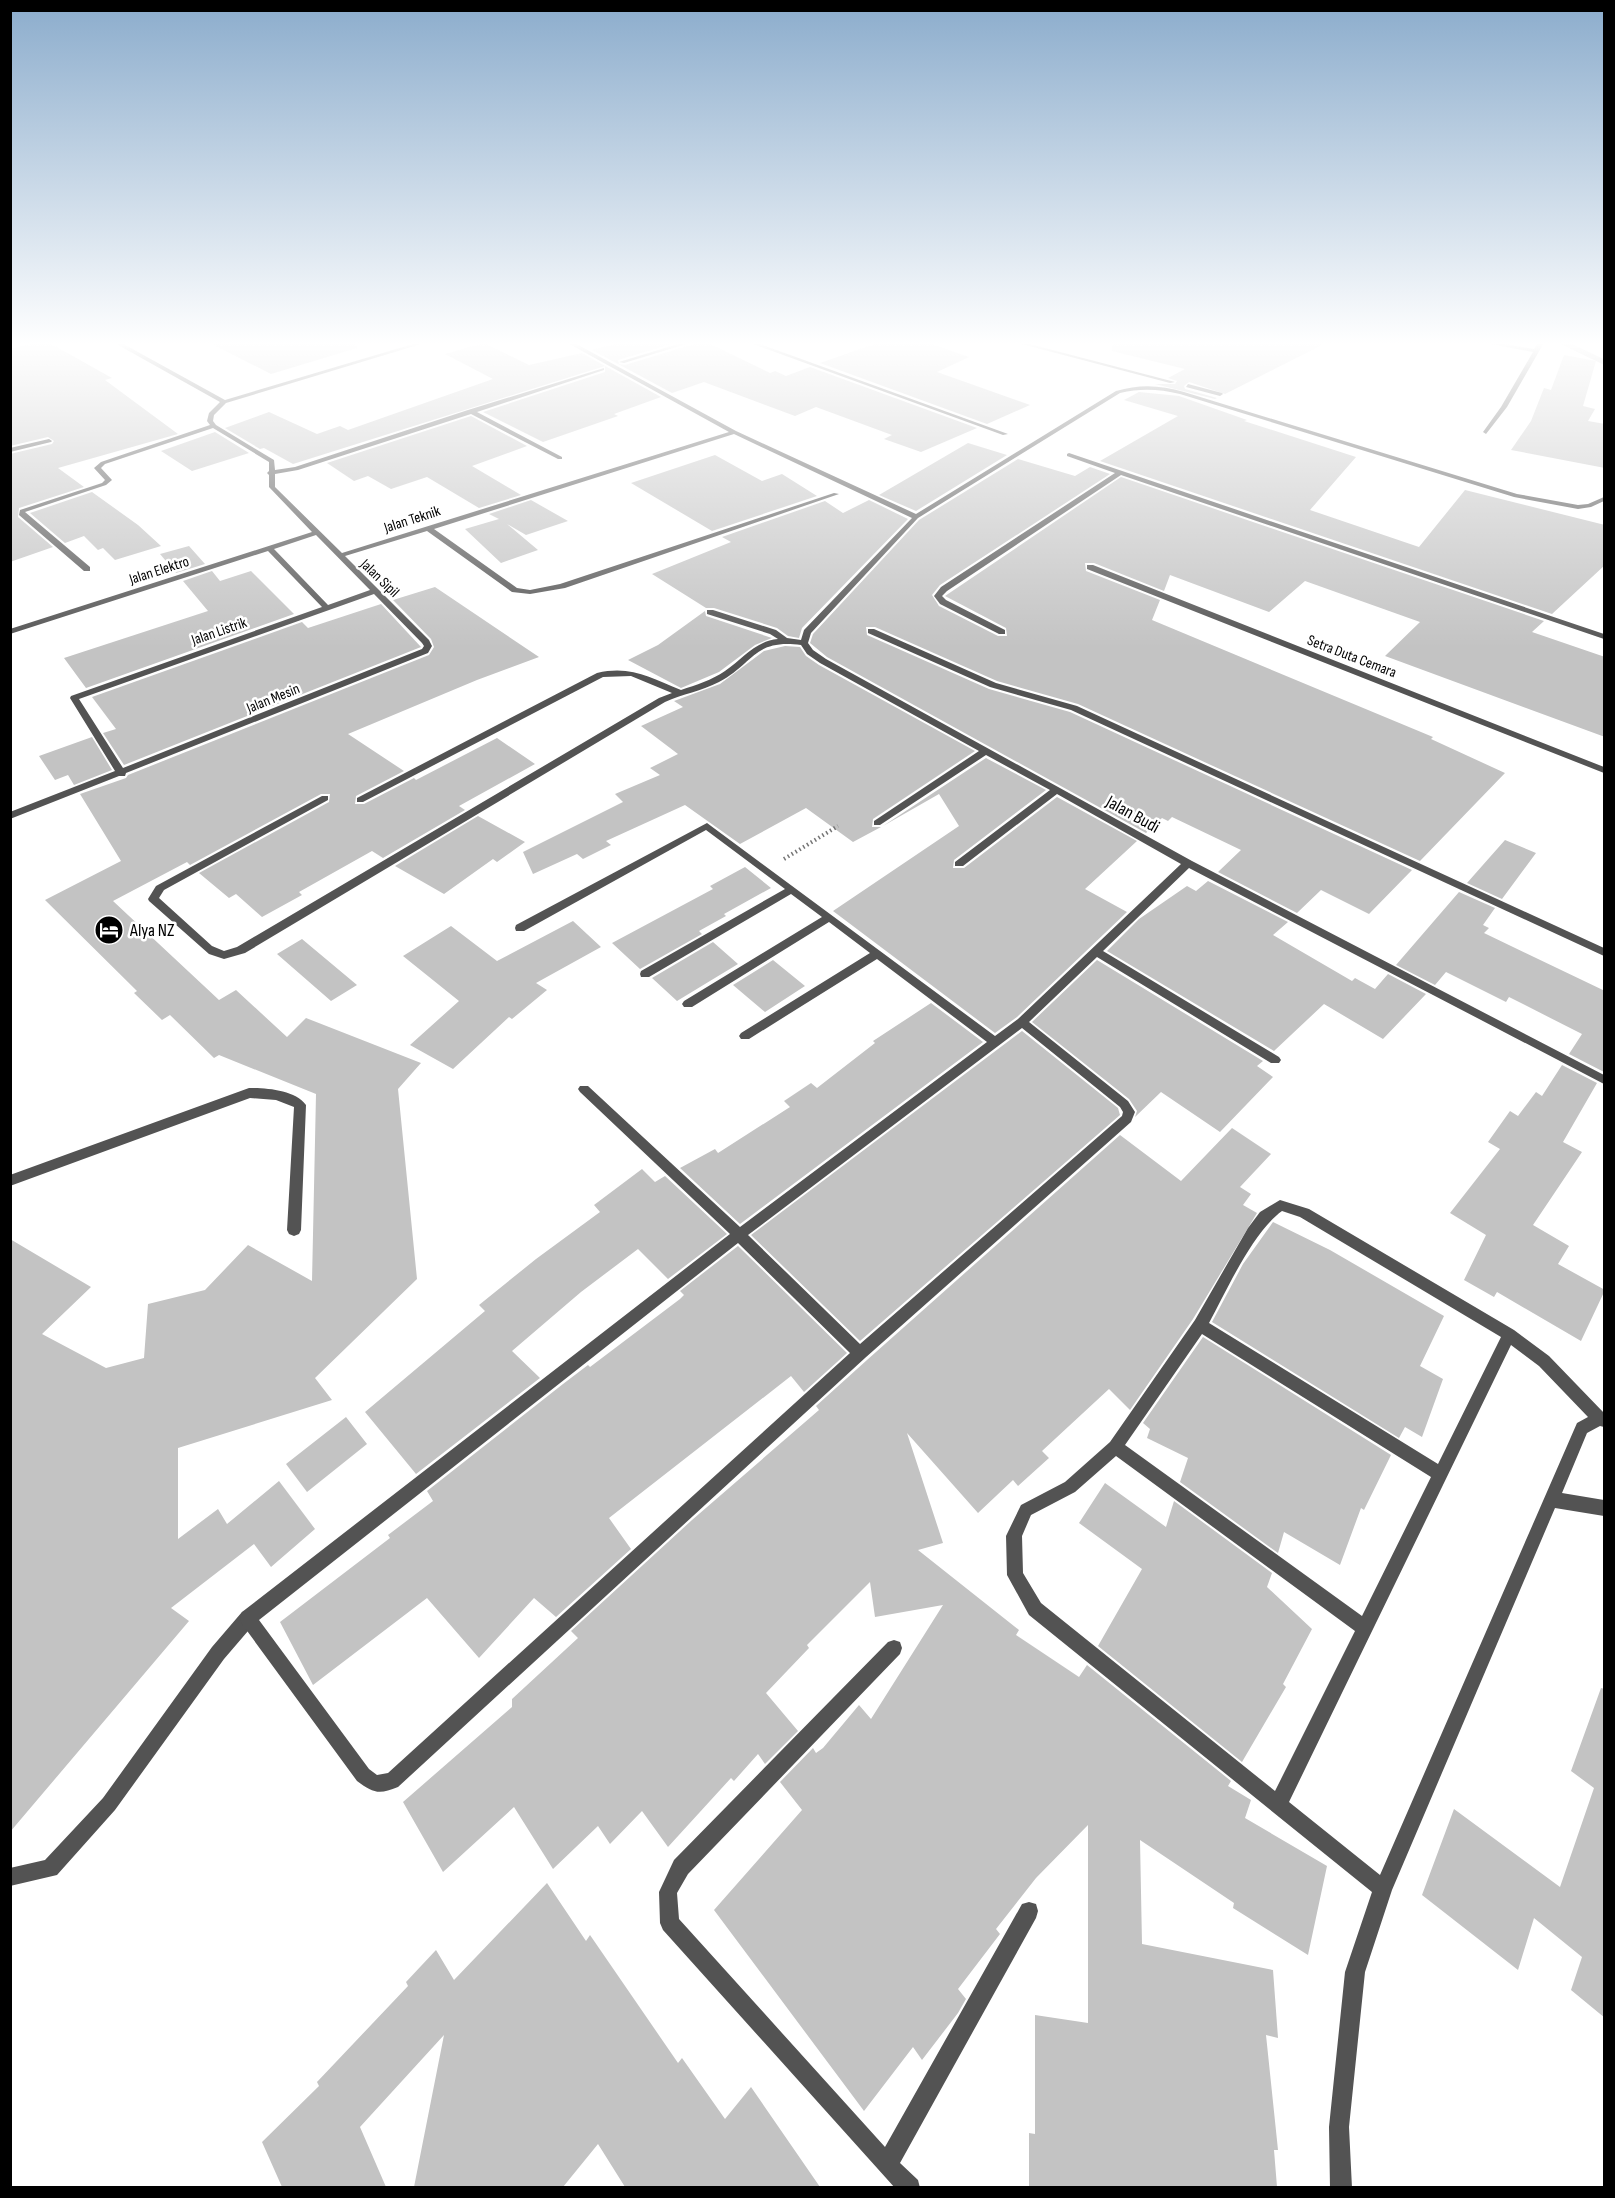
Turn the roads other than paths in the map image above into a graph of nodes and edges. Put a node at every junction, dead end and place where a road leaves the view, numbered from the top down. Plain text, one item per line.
1 (38, 444) edge
2 (161, 444) edge
3 (244, 444) edge
4 (372, 444) edge
5 (532, 444) edge
6 (697, 444) edge
7 (759, 444) edge
8 (1035, 444) edge
9 (1348, 444) edge
10 (10, 450) edge
11 (1069, 455) dead end
12 (560, 458) dead end
13 (1121, 472) junction
14 (270, 473) junction
15 (836, 494) dead end
16 (1605, 499) edge
17 (916, 517) junction
18 (428, 528) junction
19 (315, 533) junction
20 (268, 548) junction
21 (339, 556) junction
22 (1090, 567) dead end
23 (87, 569) dead end
24 (374, 591) junction
25 (326, 607) junction
26 (710, 612) dead end
27 (871, 631) dead end
28 (10, 632) edge
29 (1002, 632) dead end
30 (1605, 637) edge
31 (784, 639) junction
32 (426, 642) joint
33 (804, 644) junction
34 (678, 692) junction
35 (986, 751) junction
36 (1605, 770) edge
37 (122, 774) junction
38 (1056, 790) junction
39 (325, 798) dead end
40 (360, 800) dead end
41 (10, 816) edge
42 (877, 823) dead end
43 (1188, 863) junction
44 (959, 864) dead end
45 (791, 890) junction
46 (828, 918) junction
47 (520, 928) dead end
48 (1097, 952) junction
49 (1605, 952) edge
50 (877, 954) junction
51 (645, 974) dead end
52 (688, 1004) dead end
53 (1022, 1022) junction
54 (745, 1036) dead end
55 (994, 1041) junction
56 (1275, 1060) dead end
57 (1605, 1080) edge
58 (584, 1089) dead end
59 (10, 1181) edge
60 (294, 1230) dead end
61 (740, 1234) junction
62 (1200, 1325) junction
63 (1509, 1335) junction
64 (860, 1353) junction
65 (1602, 1419) edge
66 (1115, 1448) junction
67 (1441, 1474) junction
68 (1550, 1499) junction
69 (1605, 1508) edge
70 (248, 1618) junction
71 (1366, 1629) junction
72 (894, 1648) dead end
73 (1279, 1803) junction
74 (10, 1877) edge
75 (1383, 1889) junction
76 (1029, 1911) dead end
77 (887, 2166) junction
78 (910, 2187) edge
79 (1341, 2187) edge

1 - 10 street
2 - 23 street
3 - 14 street, Jalan Sipil
4 - 14 street
5 - 12 street
6 - 18 street, Jalan Teknik
7 - 17 street
8 - 17 street
9 - 16 street
11 - 13 street
13 - 29 street
13 - 30 street
14 - 19 street, Jalan Sipil
15 - 18 street
17 - 33 street
18 - 21 street, Jalan Teknik
19 - 20 street, Jalan Elektro
19 - 21 street, Jalan Sipil
20 - 25 street
20 - 28 street, Jalan Elektro
21 - 24 street, Jalan Sipil
22 - 36 street, Setra Duta Cemara
24 - 25 street, Jalan Listrik
24 - 32 street, Jalan Sipil
25 - 37 street, Jalan Listrik
26 - 31 street
27 - 49 street
31 - 33 street
31 - 34 street
32 - 37 street, Jalan Mesin
33 - 35 street, Jalan Budi
34 - 39 street
34 - 40 street
35 - 38 street, Jalan Budi
35 - 42 street
37 - 41 street
38 - 43 street, Jalan Budi
38 - 44 street
43 - 48 street
43 - 57 street, Jalan Budi
45 - 46 street
45 - 47 street
45 - 51 street
46 - 50 street
46 - 52 street
48 - 53 street
48 - 56 street
50 - 54 street
50 - 55 street
53 - 55 street
53 - 64 street
55 - 61 street
58 - 61 street
59 - 60 street
61 - 64 street
61 - 70 street
62 - 63 street
62 - 66 street
62 - 67 street
63 - 65 street
63 - 67 street
64 - 70 street
65 - 68 street
66 - 71 street
66 - 73 street
67 - 71 street
68 - 69 street
68 - 75 street
70 - 74 street
71 - 73 street
72 - 77 street
73 - 75 street
75 - 79 street
76 - 77 street
77 - 78 street

